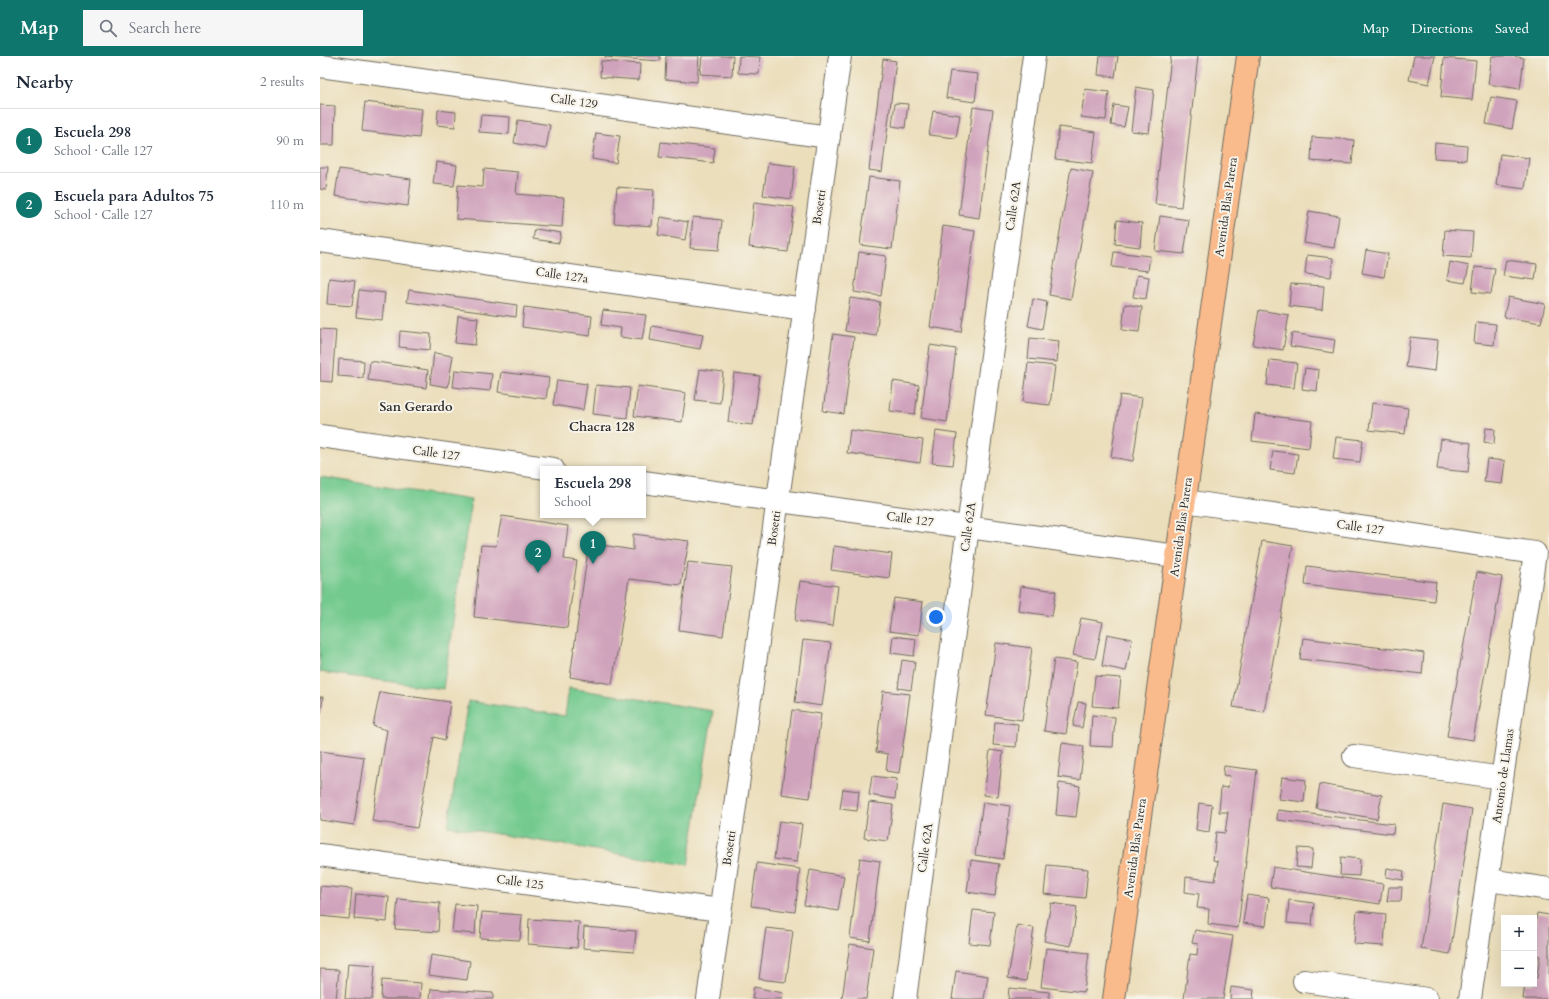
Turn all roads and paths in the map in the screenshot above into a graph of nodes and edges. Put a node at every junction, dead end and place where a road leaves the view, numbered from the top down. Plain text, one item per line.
1 (840, 56) edge
2 (1034, 56) edge
3 (1248, 56) edge
4 (320, 66) edge
5 (829, 137) junction
6 (320, 242) edge
7 (805, 309) junction
8 (320, 436) edge
9 (540, 467) edge
10 (646, 482) edge
11 (778, 501) junction
12 (1185, 501) junction
13 (968, 527) junction
14 (1536, 553) joint
15 (1176, 556) junction
16 (1354, 756) dead end
17 (1502, 778) junction
18 (320, 855) edge
19 (1488, 880) junction
20 (1549, 889) edge
21 (720, 910) junction
22 (1304, 981) dead end
23 (708, 999) edge
24 (905, 999) edge
25 (1114, 999) edge
26 (1427, 999) edge
27 (1470, 999) edge

1 - 5 street, Bosetti
2 - 13 street, Calle 62A
3 - 12 main road, Avenida Blas Parera
4 - 5 street, Calle 129
5 - 7 street, Bosetti
6 - 7 street, Calle 127a
7 - 11 street, Bosetti
8 - 9 street, Calle 127
10 - 11 street, Calle 127
11 - 13 street, Calle 127
11 - 21 street, Bosetti
12 - 14 street, Calle 127
12 - 15 main road, Avenida Blas Parera
13 - 15 street, Calle 127
13 - 24 street, Calle 62A
14 - 17 street, Antonio de Llamas
15 - 25 main road, Avenida Blas Parera
16 - 17 street
17 - 19 street, Antonio de Llamas
18 - 21 street, Calle 125
19 - 20 street
19 - 27 street, Antonio de Llamas
21 - 23 street, Bosetti
22 - 26 street

